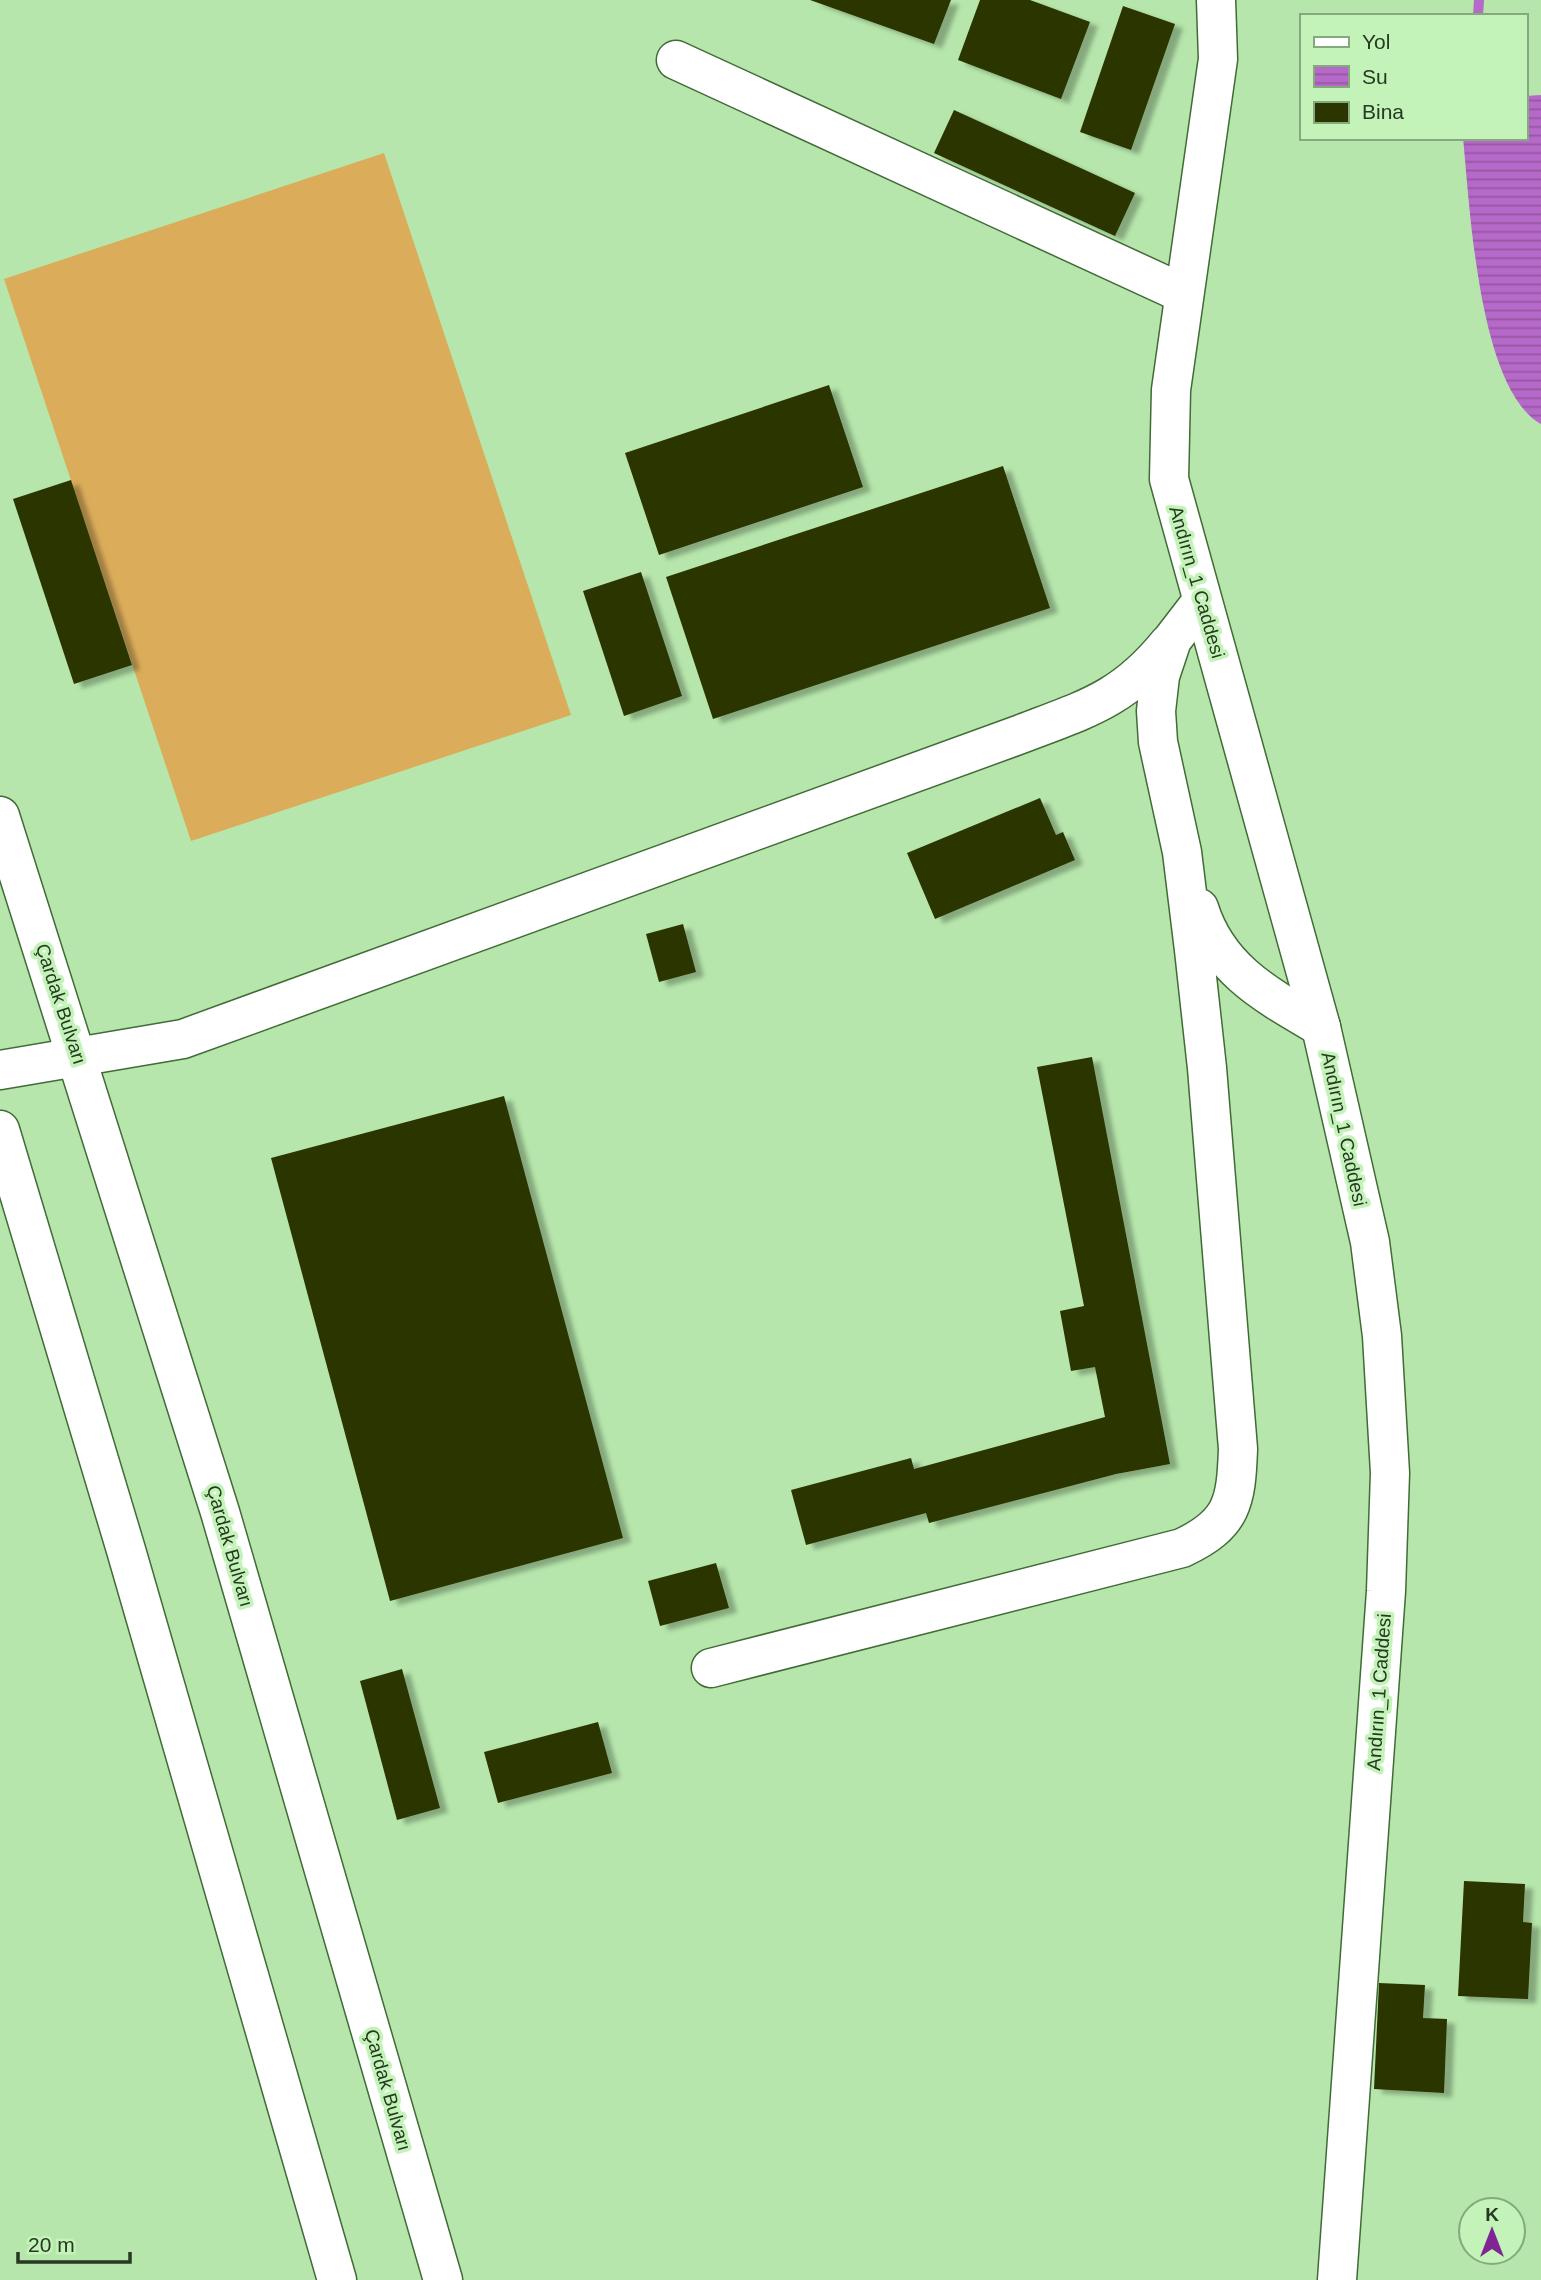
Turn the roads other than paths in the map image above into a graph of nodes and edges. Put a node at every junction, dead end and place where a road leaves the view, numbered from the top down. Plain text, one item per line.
1 (1216, 0) edge
2 (676, 60) dead end
3 (1184, 293) junction
4 (1202, 601) junction
5 (1172, 639) junction
6 (0, 816) edge
7 (1182, 852) junction
8 (1321, 1027) junction
9 (79, 1058) junction
10 (0, 1070) edge
11 (0, 1130) edge
12 (711, 1668) dead end
13 (337, 2280) edge
14 (443, 2280) edge
15 (1337, 2280) edge

1 - 3 street, Andırın_1 Caddesi
2 - 3 street
3 - 4 street, Andırın_1 Caddesi
4 - 5 street
4 - 8 street, Andırın_1 Caddesi
5 - 7 street
5 - 9 street
6 - 9 street, Çardak Bulvarı
7 - 8 street
7 - 12 street
8 - 15 street, Andırın_1 Caddesi
9 - 10 street
9 - 14 street, Çardak Bulvarı
11 - 13 street

